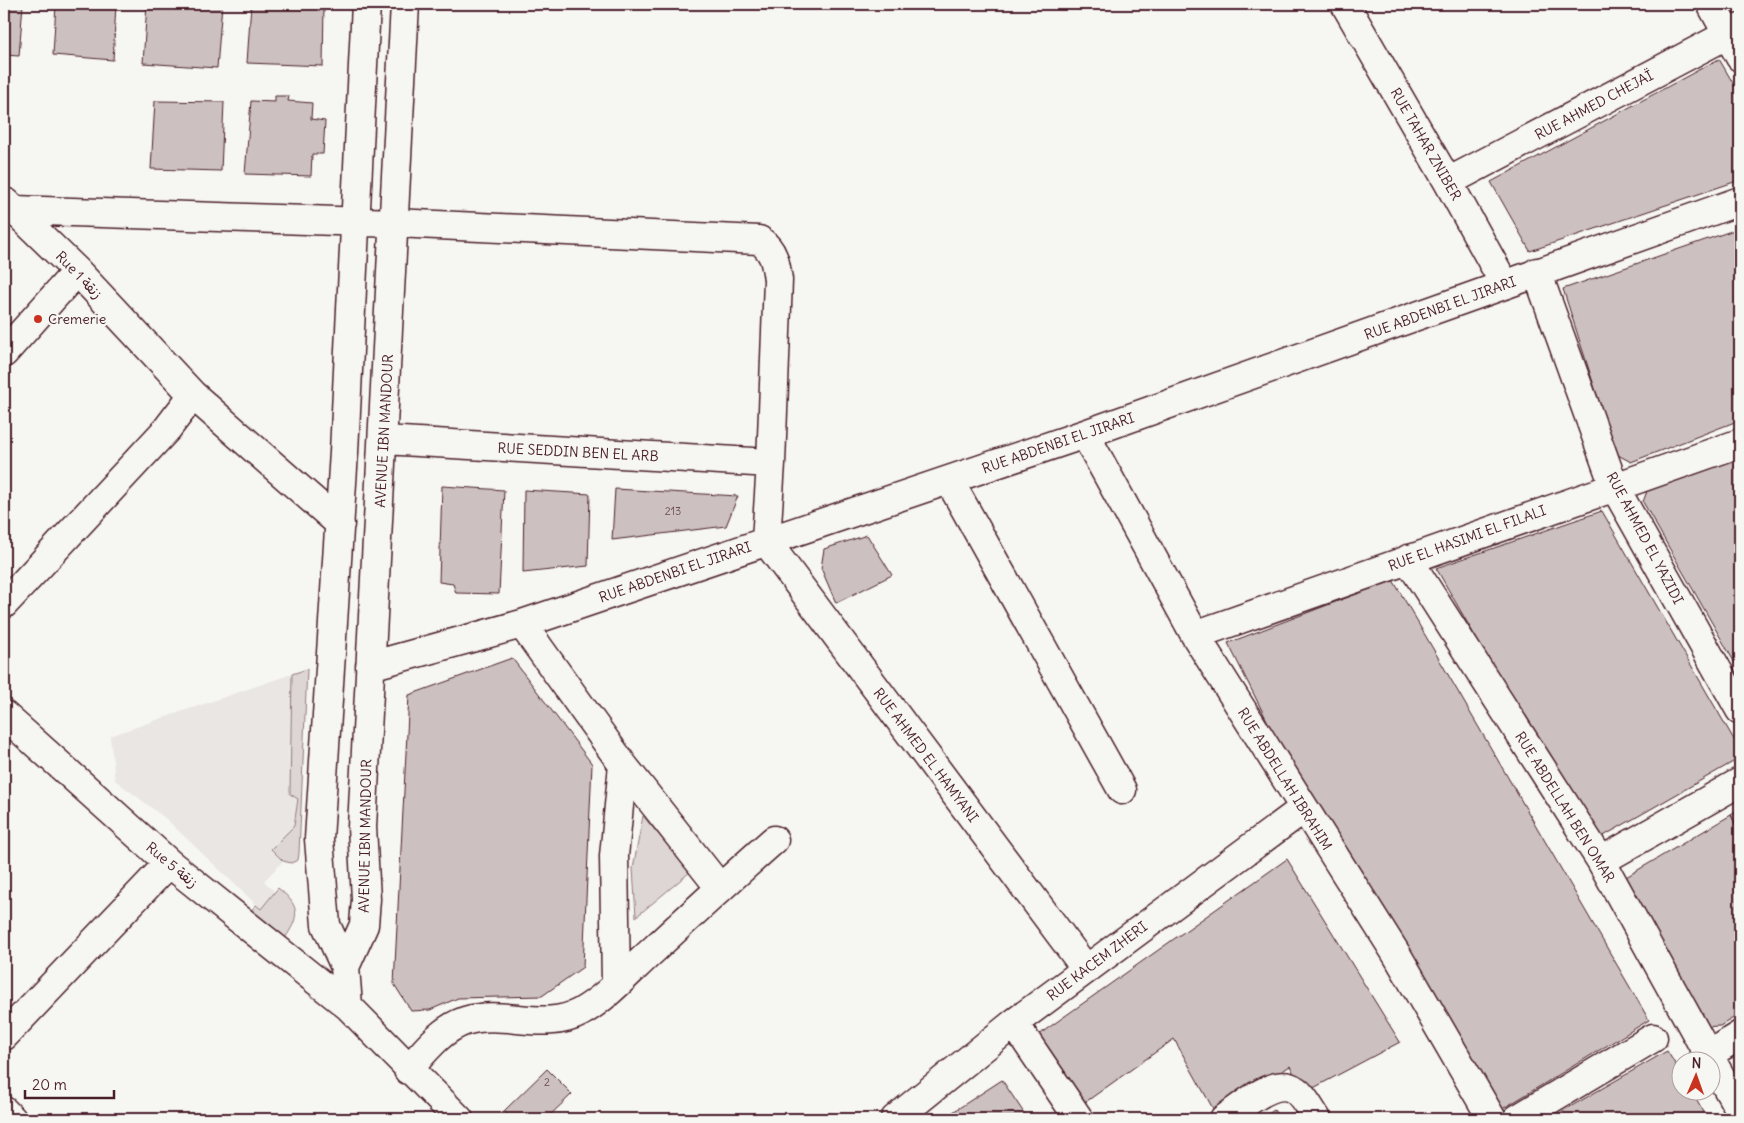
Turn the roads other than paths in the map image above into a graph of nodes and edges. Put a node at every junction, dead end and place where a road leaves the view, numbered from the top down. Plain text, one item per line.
1 (366, 4) edge
2 (405, 4) edge
3 (1345, 4) edge
4 (1711, 4) edge
5 (1736, 40) edge
6 (1448, 182) junction
7 (1740, 201) edge
8 (9, 205) edge
9 (356, 223) junction
10 (395, 223) junction
11 (76, 271) junction
12 (1537, 272) junction
13 (1505, 286) junction
14 (6, 344) edge
15 (193, 395) junction
16 (1085, 434) junction
17 (384, 440) junction
18 (1740, 443) edge
19 (771, 463) junction
20 (948, 480) junction
21 (1614, 486) junction
22 (340, 524) junction
23 (766, 542) junction
24 (1408, 560) junction
25 (4, 604) edge
26 (522, 624) junction
27 (1195, 635) junction
28 (370, 666) junction
29 (1740, 710) edge
30 (4, 715) edge
31 (624, 764) junction
32 (1740, 782) edge
33 (1122, 790) dead end
34 (1303, 810) junction
35 (774, 840) dead end
36 (1601, 861) junction
37 (169, 863) junction
38 (720, 888) junction
39 (345, 966) junction
40 (1086, 969) junction
41 (616, 984) junction
42 (348, 1006) junction
43 (1014, 1023) junction
44 (4, 1036) edge
45 (1740, 1036) edge
46 (1653, 1038) dead end
47 (1705, 1050) edge
48 (1722, 1050) edge
49 (408, 1070) junction
50 (1722, 1080) edge
51 (4, 1111) edge
52 (1740, 1111) edge
53 (12, 1119) edge
54 (459, 1119) edge
55 (894, 1119) edge
56 (1079, 1119) edge
57 (1224, 1119) edge
58 (1317, 1119) edge
59 (1492, 1119) edge
60 (1517, 1119) edge

1 - 9 street
2 - 10 street, AVENUE IBN MANDOUR
3 - 6 street, RUE TAHAR ZNIBER
4 - 5 street
5 - 6 street, RUE AHMED CHEJAÏ
6 - 13 street, RUE TAHAR ZNIBER
7 - 12 street, RUE ABDENBI EL JIRARI
8 - 9 street
8 - 11 street, Rue 1 زنقة
9 - 10 street
9 - 22 street
10 - 17 street, AVENUE IBN MANDOUR
10 - 19 street
11 - 14 street
11 - 15 street, Rue 1 زنقة
12 - 13 street, RUE ABDENBI EL JIRARI
12 - 21 street, RUE AHMED EL YAZIDI
13 - 16 street, RUE ABDENBI EL JIRARI
15 - 22 street, Rue 1 زنقة
15 - 25 street
16 - 20 street, RUE ABDENBI EL JIRARI
16 - 27 street, RUE ABDELLAH IBRAHIM
17 - 19 street, RUE SEDDIN BEN EL ARB
17 - 28 street, AVENUE IBN MANDOUR
18 - 21 street, RUE EL HASIMI EL FILALI
19 - 23 street
20 - 23 street, RUE ABDENBI EL JIRARI
20 - 33 street
21 - 24 street, RUE EL HASIMI EL FILALI
21 - 29 street, RUE AHMED EL YAZIDI
22 - 39 street
23 - 26 street, RUE ABDENBI EL JIRARI
23 - 40 street, RUE AHMED EL HAMYANI
24 - 27 street, RUE EL HASIMI EL FILALI
24 - 36 street, RUE ABDELLAH BEN OMAR
26 - 28 street, RUE ABDENBI EL JIRARI
26 - 31 street
27 - 34 street, RUE ABDELLAH IBRAHIM
28 - 39 street, AVENUE IBN MANDOUR
30 - 37 street, Rue 5 زنقة
31 - 38 street
31 - 41 street
32 - 36 street
34 - 40 street, RUE KACEM ZHERI
34 - 59 street, RUE ABDELLAH IBRAHIM
35 - 38 street
36 - 47 street, RUE ABDELLAH BEN OMAR
37 - 42 street, Rue 5 زنقة
37 - 44 street
38 - 41 street
39 - 42 street
40 - 43 street, RUE KACEM ZHERI
41 - 49 street
42 - 49 street, Rue 5 زنقة
43 - 55 street, RUE KACEM ZHERI
43 - 56 street
45 - 48 street
46 - 60 street
49 - 54 street, Rue 5 زنقة
50 - 52 street, RUE ABDELLAH BEN OMAR
51 - 53 street
57 - 58 street

